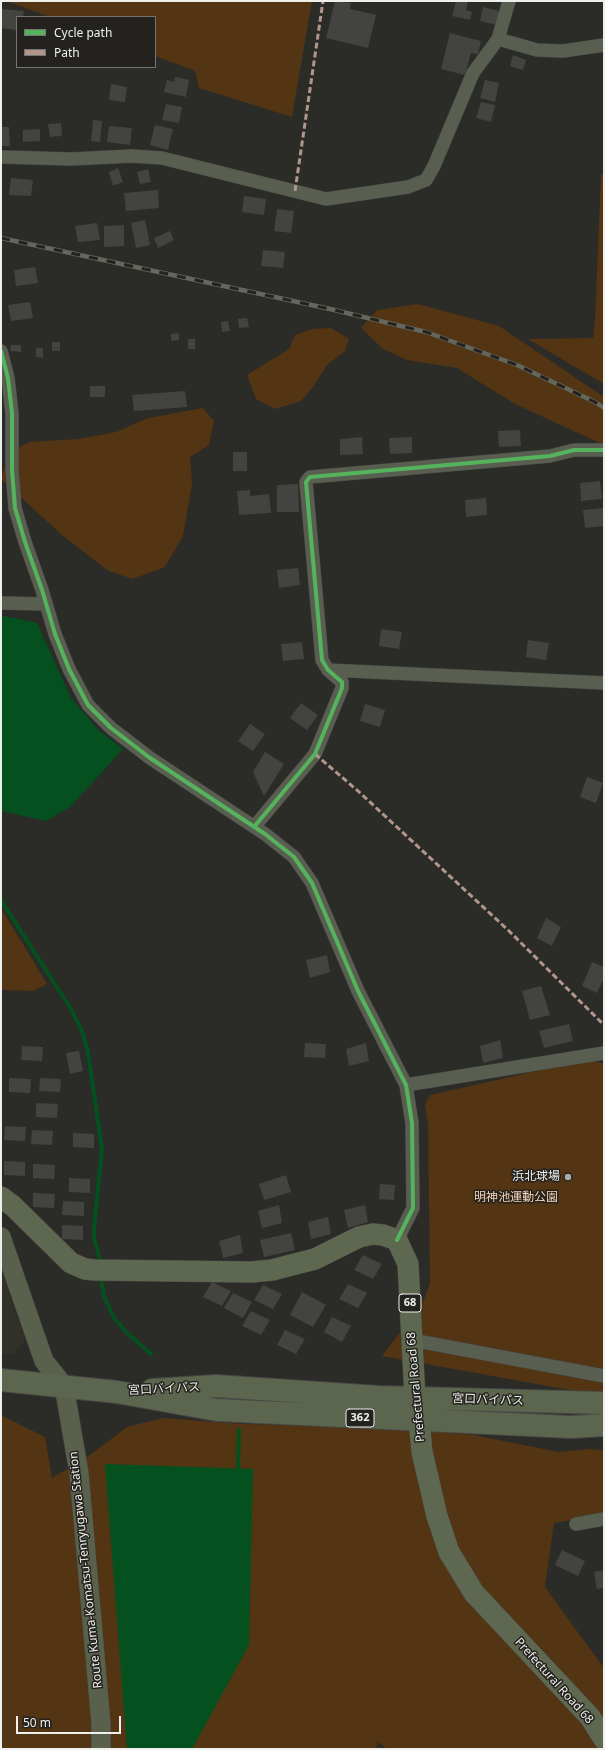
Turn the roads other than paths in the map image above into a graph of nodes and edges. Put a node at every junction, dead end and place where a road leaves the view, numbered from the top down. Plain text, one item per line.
1 (510, 1) edge
2 (498, 39) junction
3 (604, 45) edge
4 (1, 156) edge
5 (1, 351) edge
6 (604, 450) edge
7 (1, 603) edge
8 (46, 604) junction
9 (328, 670) junction
10 (604, 683) edge
11 (254, 827) junction
12 (604, 1053) edge
13 (406, 1085) junction
14 (1, 1197) edge
15 (1, 1237) edge
16 (397, 1240) junction
17 (412, 1340) junction
18 (604, 1376) edge
19 (1, 1380) edge
20 (64, 1386) junction
21 (117, 1392) junction
22 (415, 1398) junction
23 (604, 1403) edge
24 (420, 1420) junction
25 (604, 1425) edge
26 (604, 1519) edge
27 (576, 1524) dead end
28 (604, 1740) edge
29 (100, 1749) edge

1 - 2 street
2 - 3 street
2 - 4 street
5 - 8 street
6 - 9 street
7 - 8 street
8 - 11 street
9 - 10 street
9 - 11 street
11 - 13 street
12 - 13 street
13 - 16 street
14 - 16 main road
15 - 20 main road, Route Kuma-Komatsu-Tenryugawa Station
16 - 17 main road, Prefectural Road 68 / 68
17 - 18 street
17 - 22 main road, Prefectural Road 68 / 68
19 - 20 highway, 362
20 - 21 highway, 362
20 - 29 main road, Route Kuma-Komatsu-Tenryugawa Station
21 - 22 highway, 宮口バイパス / 362
21 - 24 highway, 宮口バイパス / 362
22 - 23 highway, 宮口バイパス / 362
22 - 24 main road, Prefectural Road 68 / 68
24 - 25 highway, 宮口バイパス / 362
24 - 28 main road, Prefectural Road 68 / 68
26 - 27 street

